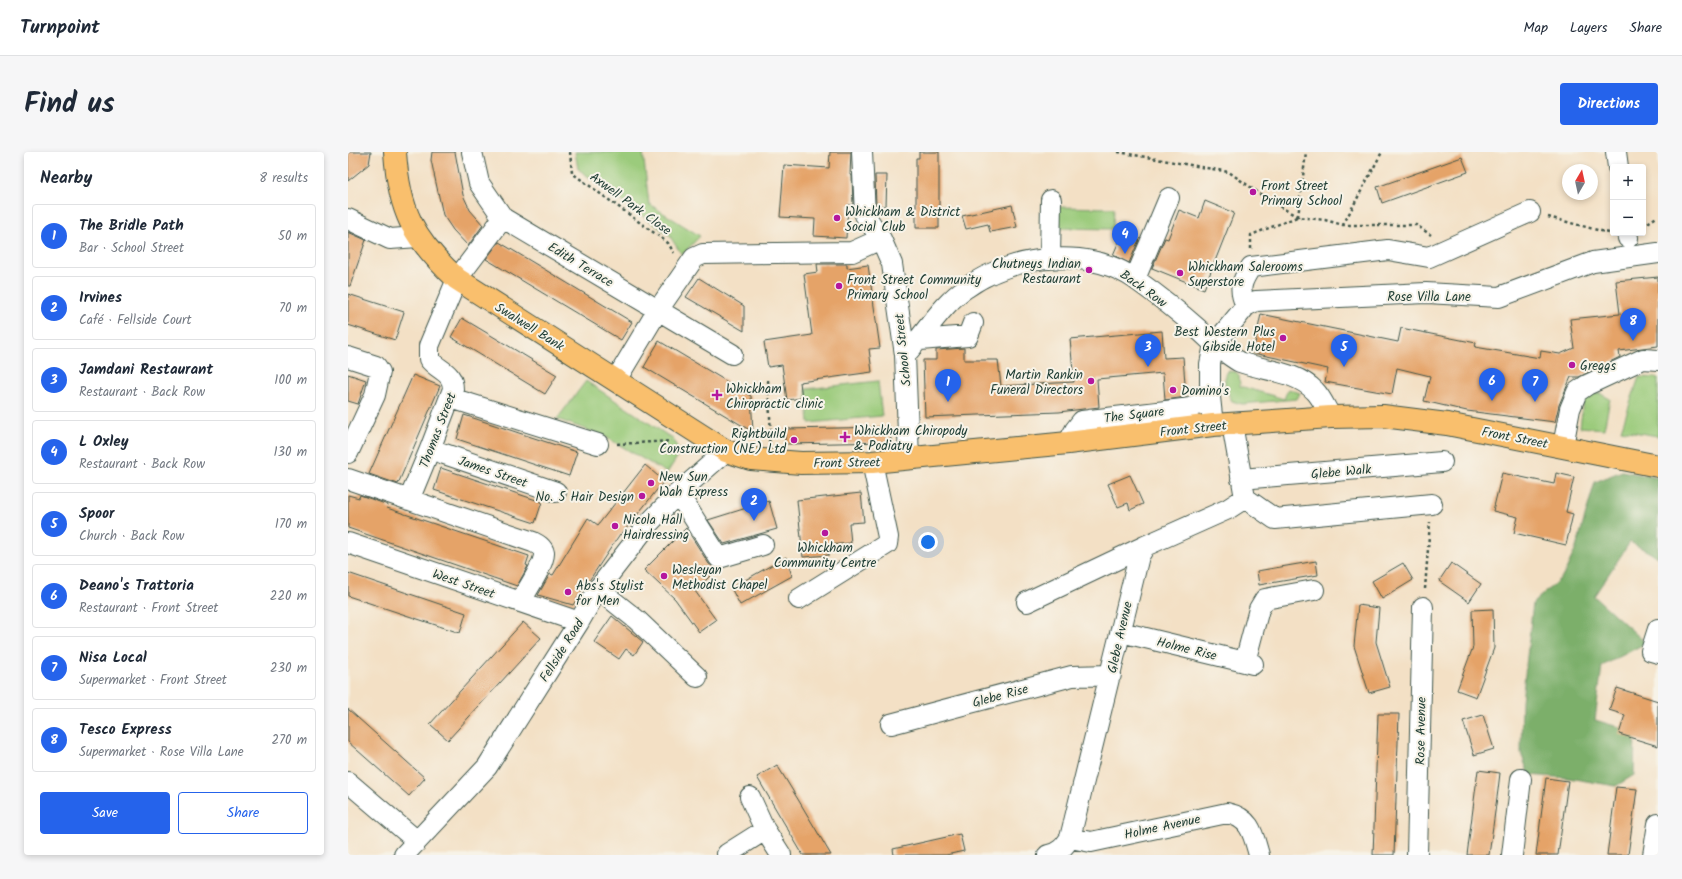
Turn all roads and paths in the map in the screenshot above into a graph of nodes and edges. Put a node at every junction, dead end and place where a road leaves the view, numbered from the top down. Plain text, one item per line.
1 (395, 152) edge
2 (472, 152) edge
3 (570, 152) edge
4 (862, 152) edge
5 (1118, 152) edge
6 (1306, 152) edge
7 (1382, 152) edge
8 (1616, 152) edge
9 (1618, 164) edge
10 (1169, 198) dead end
11 (1051, 200) dead end
12 (1530, 212) joint
13 (1658, 216) edge
14 (1298, 217) junction
15 (503, 218) junction
16 (348, 219) edge
17 (1342, 224) junction
18 (1646, 224) edge
19 (1610, 228) edge
20 (418, 237) junction
21 (881, 239) junction
22 (1449, 249) junction
23 (1658, 253) edge
24 (1050, 259) junction
25 (1251, 267) junction
26 (685, 271) junction
27 (456, 279) junction
28 (1135, 280) junction
29 (1246, 306) junction
30 (658, 310) junction
31 (973, 323) dead end
32 (920, 340) junction
33 (1214, 345) junction
34 (732, 354) dead end
35 (905, 355) junction
36 (348, 357) edge
37 (1658, 360) edge
38 (616, 380) junction
39 (768, 380) dead end
40 (1210, 397) junction
41 (451, 398) junction
42 (1331, 417) junction
43 (355, 419) edge
44 (1222, 425) junction
45 (692, 429) junction
46 (1068, 443) junction
47 (598, 444) joint
48 (1563, 446) junction
49 (430, 449) junction
50 (726, 451) junction
51 (348, 453) edge
52 (909, 459) junction
53 (765, 460) junction
54 (872, 462) junction
55 (1442, 462) dead end
56 (1658, 466) edge
57 (348, 479) edge
58 (1243, 489) junction
59 (556, 492) dead end
60 (678, 493) junction
61 (409, 500) junction
62 (1432, 504) joint
63 (348, 543) edge
64 (763, 545) dead end
65 (1145, 546) junction
66 (598, 589) junction
67 (1314, 590) dead end
68 (798, 599) dead end
69 (520, 602) junction
70 (1026, 602) dead end
71 (1423, 607) joint
72 (579, 622) junction
73 (1658, 629) edge
74 (1121, 632) junction
75 (1658, 653) edge
76 (1110, 675) junction
77 (697, 678) dead end
78 (891, 724) dead end
79 (1521, 779) dead end
80 (348, 782) edge
81 (750, 797) dead end
82 (1658, 824) edge
83 (764, 830) junction
84 (1070, 838) junction
85 (411, 848) edge
86 (727, 854) edge
87 (781, 855) edge
88 (1048, 855) edge
89 (1259, 855) edge
90 (1417, 855) edge
91 (1512, 855) edge
92 (1653, 855) edge

1 - 20 main road, Swalwell Bank
2 - 15 street
3 - 26 path, Axwell Park Close
4 - 21 street, School Street
5 - 14 path
6 - 14 path
7 - 17 path
8 - 9 street
10 - 28 street
11 - 24 street
12 - 19 path
12 - 22 street
13 - 18 path
14 - 17 path
14 - 25 path
15 - 27 street
15 - 30 street, Edith Terrace
16 - 20 street
17 - 22 path
20 - 27 main road, Swalwell Bank
21 - 26 street
21 - 35 street, School Street
22 - 25 street
23 - 29 street, Rose Villa Lane
24 - 28 street, Back Row
24 - 32 street, Back Row
25 - 29 street
26 - 30 street
27 - 38 main road, Swalwell Bank
27 - 41 street, Thomas Street
28 - 33 street, Back Row
29 - 33 street
30 - 34 street, Edith Terrace
30 - 38 street
31 - 32 street
32 - 35 street, Back Row
33 - 40 street
33 - 42 street, Back Row
35 - 52 street, School Street
36 - 43 street
37 - 48 street
38 - 45 main road, Swalwell Bank
39 - 53 path
40 - 44 street
40 - 46 street, The Square
41 - 47 street
41 - 49 street, Thomas Street
42 - 44 main road, Front Street
42 - 48 main road, Front Street
43 - 51 street
44 - 46 main road, Front Street
44 - 58 street
45 - 47 path
45 - 50 main road, Swalwell Bank
46 - 52 main road, Front Street
48 - 56 main road, Front Street
49 - 59 street, James Street
49 - 61 street, Thomas Street
50 - 53 main road, Front Street
50 - 60 street, Fellside Road
52 - 54 main road, Front Street
53 - 54 main road, Front Street
54 - 68 street
55 - 58 street, Glebe Walk
57 - 61 street
58 - 62 street
58 - 65 street
60 - 64 street
60 - 66 street, Fellside Road
61 - 69 street
62 - 71 path
63 - 69 street, West Street
65 - 70 street
65 - 74 street, Glebe Avenue
66 - 72 street, Fellside Road
66 - 77 street
67 - 74 street, Holme Rise
69 - 72 street, West Street
71 - 90 street, Rose Avenue
72 - 85 street, Fellside Road
73 - 75 street
74 - 76 street, Glebe Avenue
76 - 78 street, Glebe Rise
76 - 84 street, Glebe Avenue
79 - 91 street
80 - 85 street
81 - 83 street
82 - 92 street
83 - 86 street
83 - 87 street
84 - 88 street
84 - 89 street, Holme Avenue

